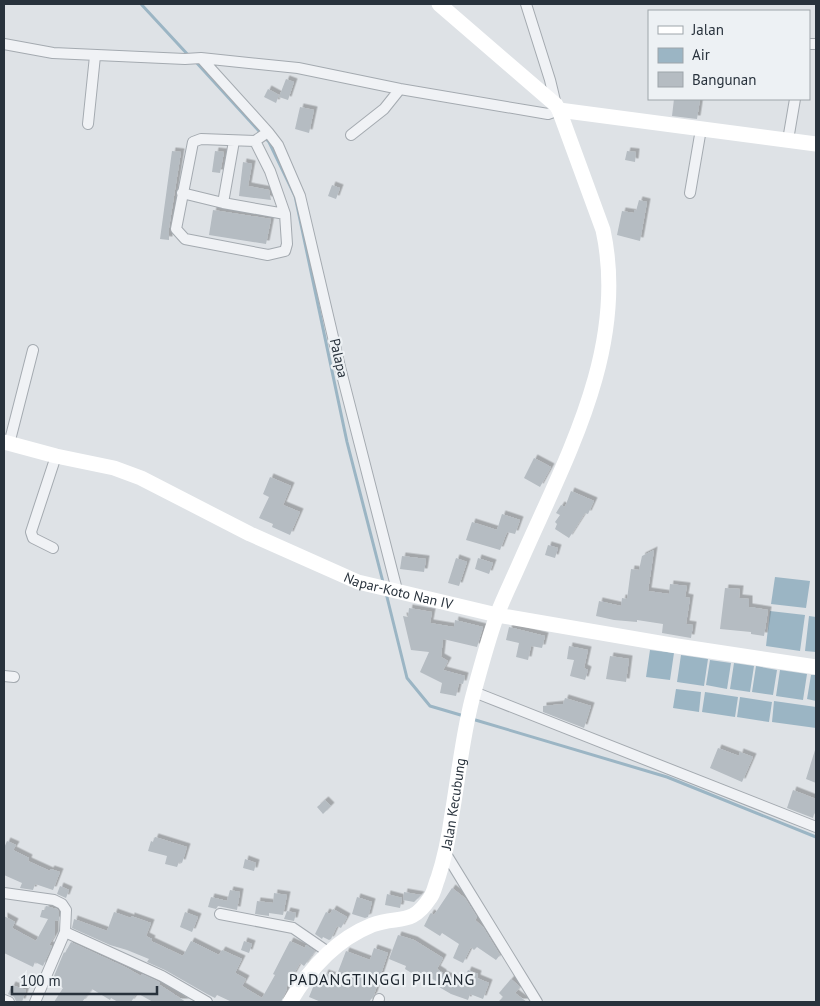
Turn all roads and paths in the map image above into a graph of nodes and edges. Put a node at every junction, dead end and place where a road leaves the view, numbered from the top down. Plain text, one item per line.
1 (439, 4) edge
2 (526, 4) edge
3 (4, 44) edge
4 (95, 56) junction
5 (200, 58) junction
6 (400, 90) junction
7 (795, 100) edge
8 (557, 108) junction
9 (88, 124) dead end
10 (701, 129) junction
11 (351, 135) dead end
12 (262, 136) junction
13 (788, 140) junction
14 (234, 141) junction
15 (816, 144) edge
16 (182, 193) junction
17 (690, 193) dead end
18 (223, 203) junction
19 (284, 214) junction
20 (33, 350) dead end
21 (6, 443) edge
22 (56, 456) junction
23 (53, 548) dead end
24 (390, 589) junction
25 (497, 615) junction
26 (816, 667) edge
27 (474, 692) junction
28 (816, 827) edge
29 (446, 854) junction
30 (4, 893) edge
31 (220, 914) dead end
32 (65, 932) junction
33 (328, 952) junction
34 (4, 1000) edge
35 (9, 1002) edge
36 (35, 1002) edge
37 (207, 1002) edge
38 (290, 1002) edge
39 (536, 1002) edge

1 - 8 street
2 - 8 street
3 - 4 street
4 - 5 street
4 - 9 street
5 - 6 street
5 - 12 street, Palapa
6 - 8 street
6 - 11 street
7 - 13 street
8 - 10 street
8 - 25 street, Jalan Kecubung
10 - 13 street
10 - 17 street
12 - 14 street
12 - 19 street
12 - 24 street, Palapa
13 - 15 street
14 - 16 street
14 - 18 street
16 - 18 street
16 - 19 street
18 - 19 street
20 - 21 street
21 - 22 street, Napar-Koto Nan IV
22 - 23 street
22 - 24 street, Napar-Koto Nan IV
24 - 25 street, Napar-Koto Nan IV
25 - 26 street, Napar-Koto Nan IV
25 - 27 street, Jalan Kecubung
27 - 28 street
27 - 29 street, Jalan Kecubung
29 - 33 street
29 - 39 street, Jalan Kecubung
30 - 32 street
31 - 33 street
32 - 36 street
32 - 37 street
33 - 38 street
34 - 35 street

